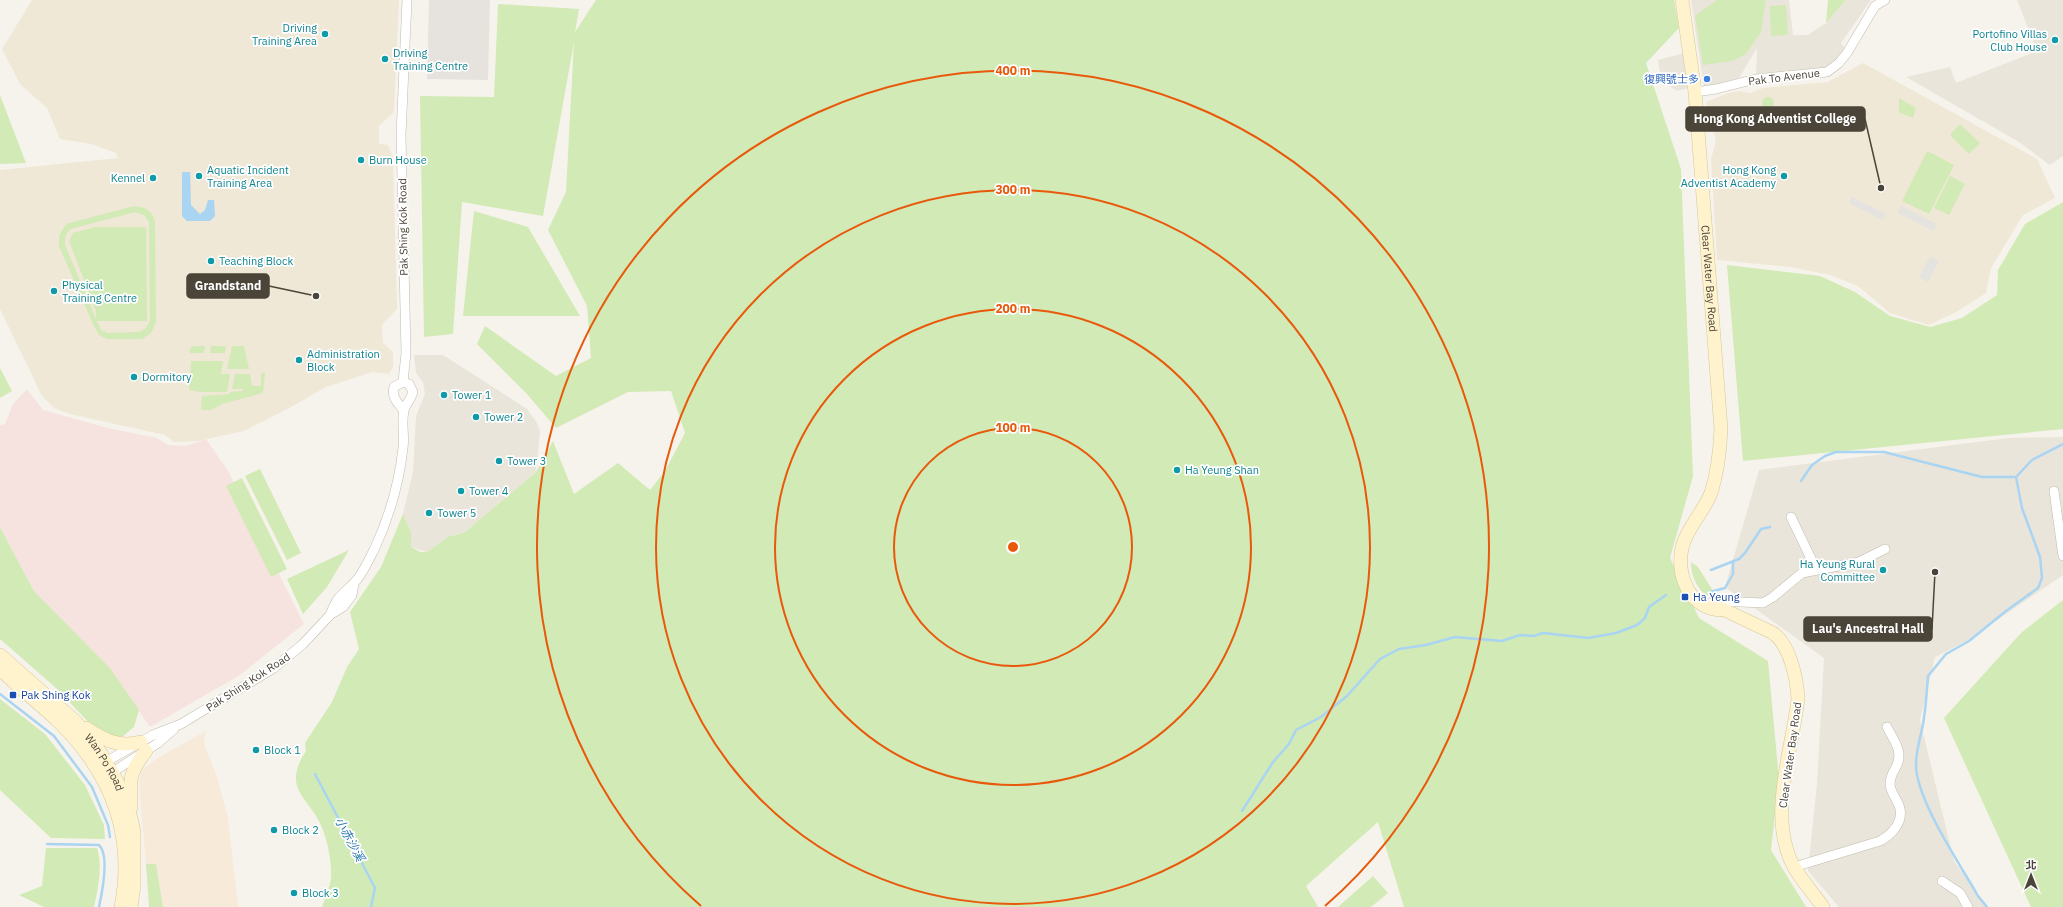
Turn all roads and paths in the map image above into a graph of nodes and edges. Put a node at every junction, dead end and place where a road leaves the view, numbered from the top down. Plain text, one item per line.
1 (407, 0) edge
2 (1682, 0) edge
3 (1886, 0) edge
4 (1695, 92) junction
5 (403, 382) junction
6 (404, 411) junction
7 (2054, 491) dead end
8 (1791, 517) dead end
9 (1886, 549) dead end
10 (2063, 556) edge
11 (1816, 569) junction
12 (1712, 606) junction
13 (0, 655) edge
14 (0, 670) edge
15 (74, 720) junction
16 (1887, 727) dead end
17 (144, 746) junction
18 (105, 770) junction
19 (131, 818) junction
20 (1794, 867) junction
21 (1942, 881) dead end
22 (121, 907) edge
23 (131, 907) edge
24 (1823, 907) edge
25 (1968, 907) edge

1 - 5 street, Pak Shing Kok Road
2 - 4 main road, Clear Water Bay Road
3 - 4 street, Pak To Avenue
4 - 12 main road, Clear Water Bay Road
5 - 6 street, Pak Shing Kok Road
5 - 6 street, Pak Shing Kok Road
6 - 17 street, Pak Shing Kok Road
7 - 10 street
8 - 11 street
9 - 11 street
11 - 12 street
12 - 20 main road, Clear Water Bay Road
13 - 15 main road, Wan Po Road
14 - 18 main road, Wan Po Road
15 - 17 main road
15 - 18 main road, Wan Po Road
16 - 20 street
17 - 18 street, Pak Shing Kok Road
17 - 19 main road
18 - 19 main road, Wan Po Road
18 - 22 main road, Wan Po Road
19 - 23 main road, Wan Po Road
20 - 24 main road, Clear Water Bay Road
21 - 25 street

